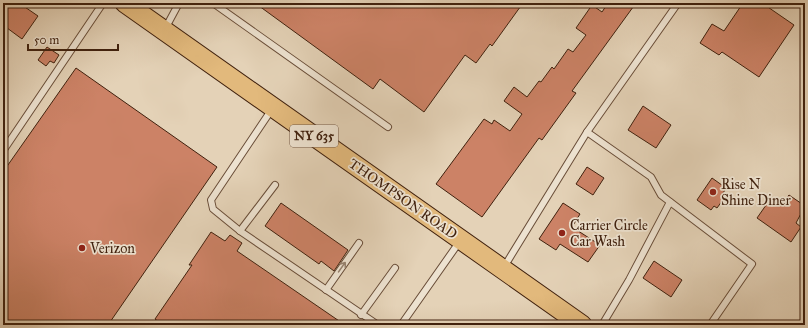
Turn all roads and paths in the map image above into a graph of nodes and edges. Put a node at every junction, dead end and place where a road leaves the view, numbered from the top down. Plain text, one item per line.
1 (103, 3) edge
2 (179, 3) edge
3 (213, 3) edge
4 (678, 3) edge
5 (135, 7) edge
6 (164, 30) junction
7 (273, 107) junction
8 (388, 127) dead end
9 (586, 132) junction
10 (3, 151) edge
11 (275, 185) dead end
12 (670, 202) junction
13 (240, 231) junction
14 (461, 240) junction
15 (359, 243) dead end
16 (395, 268) dead end
17 (502, 270) junction
18 (326, 290) junction
19 (361, 315) junction
20 (378, 325) edge
21 (401, 325) edge
22 (582, 325) edge
23 (602, 325) edge
24 (710, 325) edge

1 - 10 lane
2 - 6 lane
3 - 8 lane
4 - 9 lane
5 - 6 main road, THOMPSON ROAD / NY 635
6 - 7 main road, THOMPSON ROAD / NY 635
7 - 13 lane
7 - 14 main road, THOMPSON ROAD / NY 635
9 - 12 lane
9 - 17 lane
11 - 13 lane
12 - 23 lane
12 - 24 lane
13 - 18 lane
14 - 17 main road, THOMPSON ROAD / NY 635
14 - 21 lane
18 -> 15 lane
16 - 19 lane
17 - 22 main road, THOMPSON ROAD / NY 635
18 - 19 lane
19 - 20 lane

